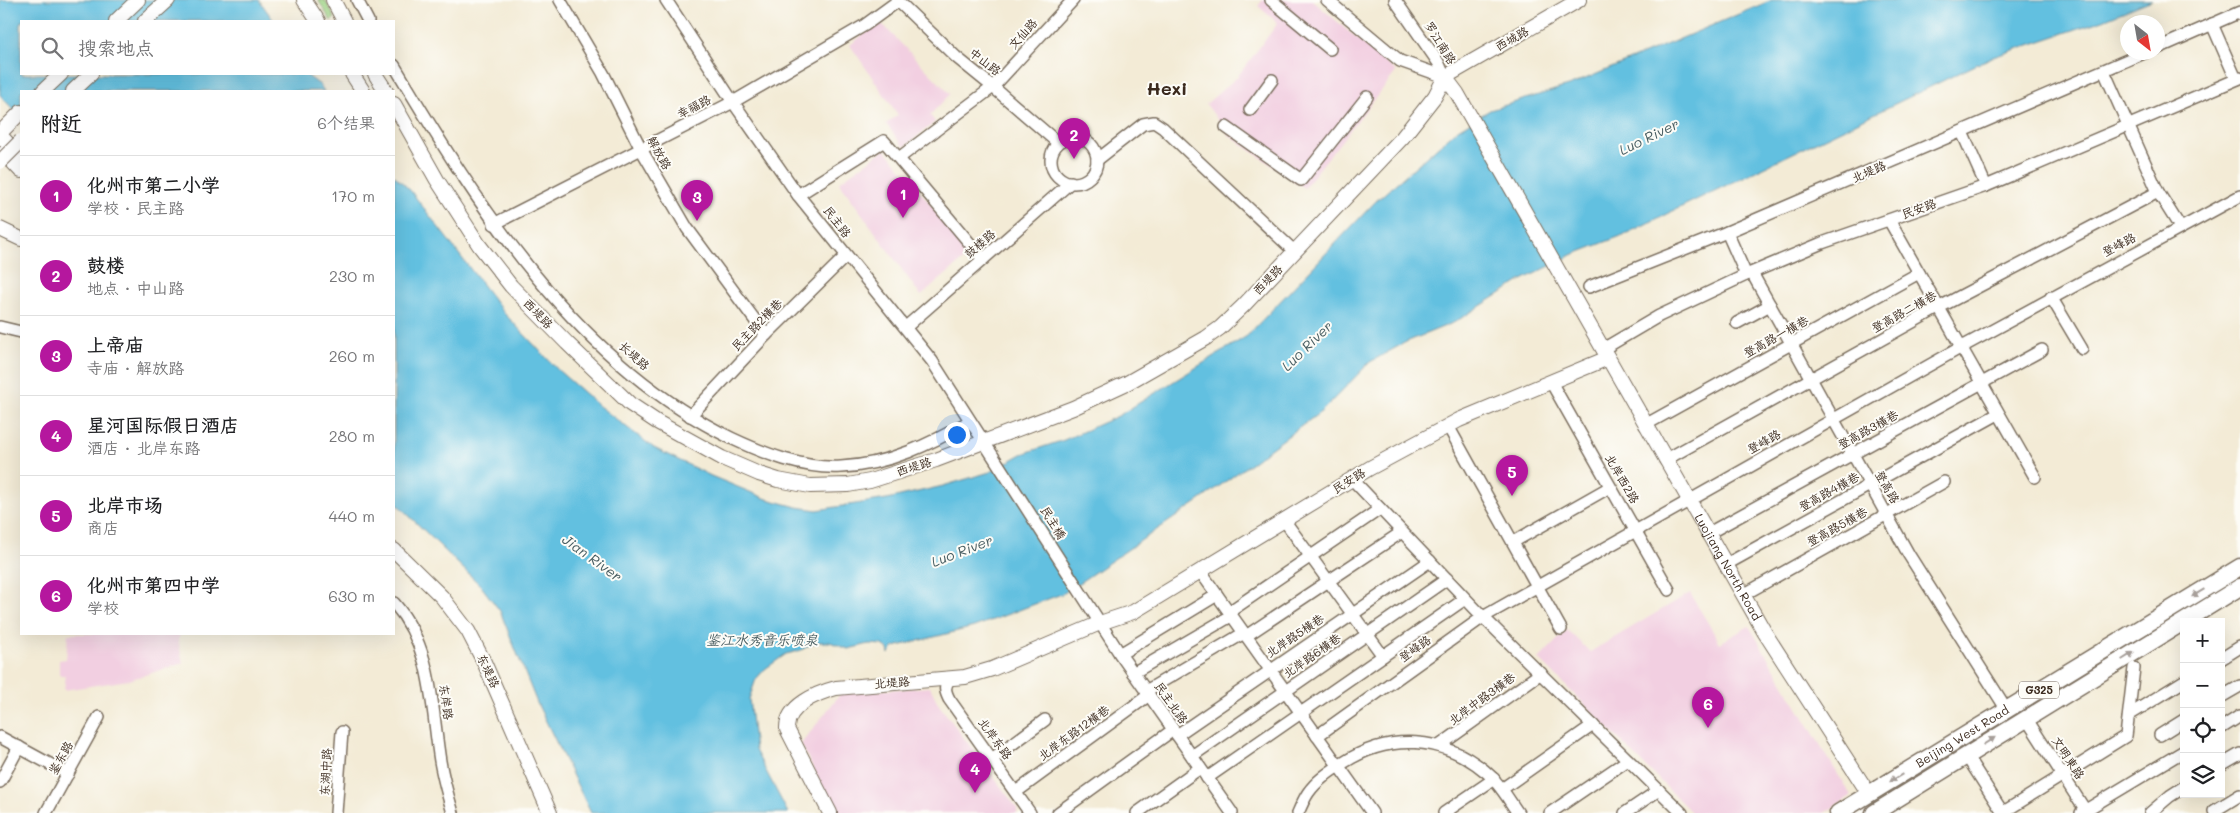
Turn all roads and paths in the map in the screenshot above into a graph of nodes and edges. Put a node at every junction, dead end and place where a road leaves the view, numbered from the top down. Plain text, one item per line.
1 (138, 0) edge
2 (168, 0) edge
3 (304, 0) edge
4 (333, 0) edge
5 (357, 0) edge
6 (560, 0) edge
7 (666, 0) edge
8 (898, 0) edge
9 (1073, 0) edge
10 (1271, 0) edge
11 (1327, 0) edge
12 (1394, 0) edge
13 (1579, 0) edge
14 (2240, 12) edge
15 (117, 20) edge
16 (147, 20) edge
17 (317, 20) edge
18 (343, 20) edge
19 (367, 20) edge
20 (2212, 24) junction
21 (2165, 45) edge
22 (1330, 49) dead end
23 (2128, 60) edge
24 (395, 67) edge
25 (2104, 71) junction
26 (60, 75) edge
27 (90, 75) edge
28 (353, 75) edge
29 (376, 75) edge
30 (1444, 77) junction
31 (2239, 79) edge
32 (1272, 80) dead end
33 (994, 87) junction
34 (44, 90) edge
35 (74, 90) edge
36 (362, 90) edge
37 (385, 90) edge
38 (1367, 97) dead end
39 (733, 102) junction
40 (395, 108) edge
41 (1250, 110) dead end
42 (20, 113) edge
43 (398, 121) edge
44 (2128, 125) junction
45 (1226, 127) dead end
46 (1962, 132) junction
47 (0, 134) edge
48 (20, 142) edge
49 (1058, 144) junction
50 (0, 148) edge
51 (641, 149) junction
52 (20, 157) edge
53 (899, 158) junction
54 (1097, 160) junction
55 (0, 162) edge
56 (20, 170) edge
57 (1071, 182) junction
58 (1986, 186) junction
59 (2158, 192) junction
60 (798, 195) junction
61 (2240, 196) edge
62 (1889, 220) junction
63 (494, 224) junction
64 (2180, 227) junction
65 (0, 229) edge
66 (1727, 232) junction
67 (0, 238) edge
68 (20, 239) edge
69 (20, 248) edge
70 (1295, 252) junction
71 (846, 256) junction
72 (984, 259) junction
73 (1919, 273) junction
74 (1749, 274) junction
75 (1589, 287) dead end
76 (2051, 297) junction
77 (1770, 305) junction
78 (1938, 308) junction
79 (1737, 323) dead end
80 (0, 327) edge
81 (906, 327) junction
82 (20, 332) edge
83 (766, 335) junction
84 (1792, 344) junction
85 (1960, 348) junction
86 (2082, 349) dead end
87 (2042, 350) dead end
88 (1605, 354) junction
89 (1810, 379) junction
90 (1550, 382) junction
91 (1980, 383) junction
92 (1998, 414) junction
93 (690, 416) junction
94 (1833, 419) junction
95 (970, 421) junction
96 (1645, 425) junction
97 (1448, 426) junction
98 (984, 441) junction
99 (1852, 454) junction
100 (994, 455) joint
101 (1665, 460) junction
102 (2034, 477) dead end
103 (1352, 479) junction
104 (1944, 482) dead end
105 (1870, 486) junction
106 (1610, 487) junction
107 (1688, 500) junction
108 (1380, 509) junction
109 (1887, 515) junction
110 (1284, 520) junction
111 (1635, 531) junction
112 (1402, 532) junction
113 (1707, 534) junction
114 (1513, 542) junction
115 (395, 551) edge
116 (1311, 556) junction
117 (1430, 561) junction
118 (395, 564) edge
119 (1725, 565) junction
120 (2240, 567) edge
121 (1200, 571) junction
122 (1447, 580) junction
123 (1329, 581) junction
124 (1537, 586) junction
125 (2240, 587) edge
126 (1668, 590) dead end
127 (1216, 595) junction
128 (1742, 595) junction
129 (1465, 598) junction
130 (395, 604) edge
131 (1089, 607) joint
132 (2175, 607) junction
133 (1230, 614) junction
134 (1353, 614) junction
135 (1483, 617) junction
136 (2182, 618) edge
137 (2189, 618) edge
138 (2153, 620) junction
139 (1100, 623) junction
140 (2180, 623) edge
141 (1561, 629) dead end
142 (1368, 634) junction
143 (2162, 634) junction
144 (1245, 635) junction
145 (2240, 647) edge
146 (1120, 654) junction
147 (1383, 656) junction
148 (2225, 656) edge
149 (2134, 668) dead end
150 (1270, 670) junction
151 (1133, 673) junction
152 (1541, 673) junction
153 (2180, 683) edge
154 (947, 685) junction
155 (2240, 686) edge
156 (1285, 691) junction
157 (1147, 693) junction
158 (2225, 695) edge
159 (2007, 710) junction
160 (1301, 713) junction
161 (2129, 714) junction
162 (2240, 716) edge
163 (99, 717) dead end
164 (2026, 718) junction
165 (1045, 720) dead end
166 (2180, 722) edge
167 (1594, 725) junction
168 (2225, 725) edge
169 (342, 732) dead end
170 (1175, 733) junction
171 (2160, 735) dead end
172 (1317, 736) junction
173 (0, 737) edge
174 (1440, 746) junction
175 (19, 747) junction
176 (2181, 753) edge
177 (2240, 754) edge
178 (1966, 755) junction
179 (1192, 756) junction
180 (992, 759) junction
181 (1628, 760) junction
182 (2225, 763) edge
183 (1338, 766) junction
184 (1200, 768) junction
185 (68, 774) junction
186 (2063, 775) junction
187 (1208, 778) junction
188 (1494, 779) junction
189 (0, 782) edge
190 (1502, 789) junction
191 (1659, 790) junction
192 (2180, 790) edge
193 (1016, 792) junction
194 (1869, 794) junction
195 (2240, 795) edge
196 (2214, 811) dead end
197 (1229, 812) edge
198 (1446, 812) edge
199 (1878, 812) edge
200 (2084, 812) edge
201 (46, 813) edge
202 (336, 813) edge
203 (453, 813) edge
204 (540, 813) edge
205 (550, 813) edge
206 (830, 813) edge
207 (1030, 813) edge
208 (1058, 813) edge
209 (1137, 813) edge
210 (1298, 813) edge
211 (1372, 813) edge
212 (1518, 813) edge
213 (1550, 813) edge
214 (1625, 813) edge
215 (1682, 813) edge
216 (1838, 813) edge
217 (2003, 813) edge
218 (2150, 813) edge

1 - 15 main road
2 - 16 main road
3 - 17 main road
4 - 18 main road
5 - 19 street
6 - 51 street, 解放路
7 - 39 street, 民主路
8 - 33 street, 中山路
8 - 39 street, 幸福路
9 - 33 street, 文仙路
10 - 22 street
11 - 30 street
12 - 30 street, 罗江南路
13 - 30 main road, 西城路
14 - 20 street
20 - 21 street
20 - 31 street
23 - 25 street, 北堤路
24 - 63 street, 长堤路
25 - 44 street
25 - 46 street, 北堤路
26 - 34 main road
27 - 35 main road
28 - 36 main road
29 - 37 main road
30 - 70 main road, 西堤路
30 - 88 main road, Luojiang North Road
31 - 44 street, 民安路
32 - 41 street
33 - 49 street, 中山路
33 - 53 street, 文仙路
38 - 45 street
39 - 51 street, 幸福路
39 - 60 street, 民主路
40 - 43 main road, 西堤路
42 - 47 main road
43 - 98 main road, 西堤路
44 - 58 street, 民安路
44 - 59 street
46 - 58 street
46 - 66 street, 北堤路
47 - 52 main road
48 - 55 main road, bridge
49 - 54 street
49 - 57 street
50 - 56 main road
51 - 63 street, 幸福路
51 - 83 street, 解放路
53 - 60 street
53 - 72 street
54 - 57 street
54 - 70 street
57 - 72 street, 鼓楼路
58 - 62 street, 民安路
59 - 64 street
59 - 78 street, 登高路二横巷
60 - 71 street, 民主路
61 - 64 street, 登峰路
62 - 73 street
62 - 74 street, 民安路
63 - 93 street, 长堤路
64 - 76 street, 登峰路
65 - 68 main road
66 - 74 street, 登高路
66 - 75 street, 北堤路
67 - 69 main road
70 - 98 main road, 西堤路
71 - 81 street, 民主路
71 - 83 street, 民主路2横巷
72 - 81 street, 鼓楼路
73 - 78 street
73 - 84 street, 登高路一横巷
74 - 77 street, 登高路
74 - 88 street, 民安路
76 - 85 street, 登峰路
76 - 86 street
77 - 79 street
77 - 84 street, 登高路
78 - 85 street
78 - 89 street, 登高路二横巷
80 - 82 street
81 - 95 street, 民主路
83 - 93 street, 民主路2横巷
84 - 89 street, 登高路
84 - 96 street, 登高路一横巷
85 - 91 street
85 - 94 street, 登峰路
87 - 91 street, 登高路3橫巷
88 - 90 main road, 民安路
88 - 96 main road, Luojiang North Road
89 - 94 street, 登高路
89 - 101 street, 登高路二横巷
90 - 97 main road, 民安路
90 - 106 street, 北岸西2路
91 - 92 street
91 - 99 street, 登高路3橫巷
92 - 102 street
92 - 105 street, 登高路4橫巷
93 - 95 street, 长堤路
94 - 99 street, 登高路
94 - 107 street, 登峰路
95 - 98 street, 民主路
96 - 101 main road, Luojiang North Road
97 - 103 main road, 民安路
97 - 114 street
98 - 100 street, 民主路
99 - 105 street, 登高路
99 - 113 street, 登高路3橫巷
100 - 131 street, 民主橋
101 - 107 main road, Luojiang North Road
103 - 108 street
103 - 110 main road, 民安路
104 - 109 street, 登高路5橫巷
105 - 109 street, 登高路
105 - 119 street, 登高路4橫巷
106 - 111 street, 北岸西2路
106 - 114 street
107 - 111 street, 登峰路
107 - 113 main road, Luojiang North Road
108 - 112 street
108 - 116 street
109 - 128 street, 登高路5橫巷
109 - 159 street, 登高路
110 - 116 street
110 - 121 main road, 民安路
111 - 124 street, 登峰路
111 - 126 street, 北岸西2路
112 - 117 street
112 - 123 street, 北岸东路12横巷
113 - 119 main road, Luojiang North Road
114 - 124 street
115 - 205 main road, 东堤路
116 - 123 street
116 - 133 street
117 - 122 street
117 - 134 street, 北岸路5橫巷
118 - 204 main road, 东堤路
119 - 128 main road, Luojiang North Road
120 -> 132 highway, Beijing West Road / G325
121 - 127 street
121 - 139 main road, 民安路
122 - 129 street
122 - 142 street, 北岸路6橫巷
123 - 134 street
123 - 144 street, 北岸东路12横巷
124 - 135 street, 登峰路
124 - 141 street
125 - 137 highway, Beijing West Road / G325
127 - 133 street
127 - 146 street
128 - 194 main road, Luojiang North Road
129 - 135 street
129 - 147 street
130 - 203 street, 东岸路
131 - 139 street, 民主北路
132 - 136 street
132 - 138 highway, Beijing West Road / G325
133 - 144 street
133 - 151 street
134 - 142 street
134 - 150 street, 北岸路5橫巷
135 - 152 street
135 - 172 street, 登峰路
138 - 143 street
138 - 159 highway, Beijing West Road / G325
139 - 146 street, 民主北路
139 - 154 main road, 北堤路
140 - 143 highway, Beijing West Road / G325
142 - 147 street
142 - 156 street, 北岸路6橫巷
164 -> 143 highway, Beijing West Road / G325
144 - 150 street
144 - 157 street, 北岸东路12横巷
145 - 148 street
146 - 151 street, 民主北路
147 - 160 street
149 - 161 street
150 - 156 street
150 - 170 street, 北岸路5橫巷
151 - 157 street, 民主北路
152 - 167 street
152 - 174 street, 北岸中路3横巷
153 - 161 street
154 - 180 street, 北岸东路
154 - 206 main road, 北堤路
155 - 158 street
156 - 160 street
156 - 179 street, 北岸路6橫巷
157 - 170 street, 民主北路
157 - 193 street, 北岸东路12横巷
159 -> 194 highway, Beijing West Road / G325
160 - 172 street
160 - 187 street
161 - 186 street
162 - 168 street
163 - 185 street, 鉴东路
178 -> 164 highway, Beijing West Road / G325
164 - 186 street, 文明東路
165 - 180 street
166 - 171 street
167 - 181 street
167 - 190 street
169 - 202 street, 东湖中路
170 - 179 street, 民主北路
170 - 208 street, 北岸路5橫巷
172 - 183 street
173 - 175 street
174 - 183 street
174 - 188 street
175 - 185 street
175 - 189 street
176 - 200 street
177 - 182 street
178 - 199 highway, Beijing West Road / G325
178 - 217 street
179 - 184 street, 民主北路
180 - 193 street, 北岸东路
181 - 191 street
181 - 213 street
183 - 210 street
183 - 211 street
184 - 187 street, 民主北路
184 - 209 street
185 - 201 street, 鉴东路
186 - 200 street, 文明東路
186 - 217 street
187 - 197 street, 民主北路
188 - 190 street
188 - 198 street
190 - 212 street
191 - 214 street
191 - 215 street
192 - 218 street
193 - 207 street, 北岸东路
194 - 216 highway, Beijing West Road / G325
195 - 196 street

